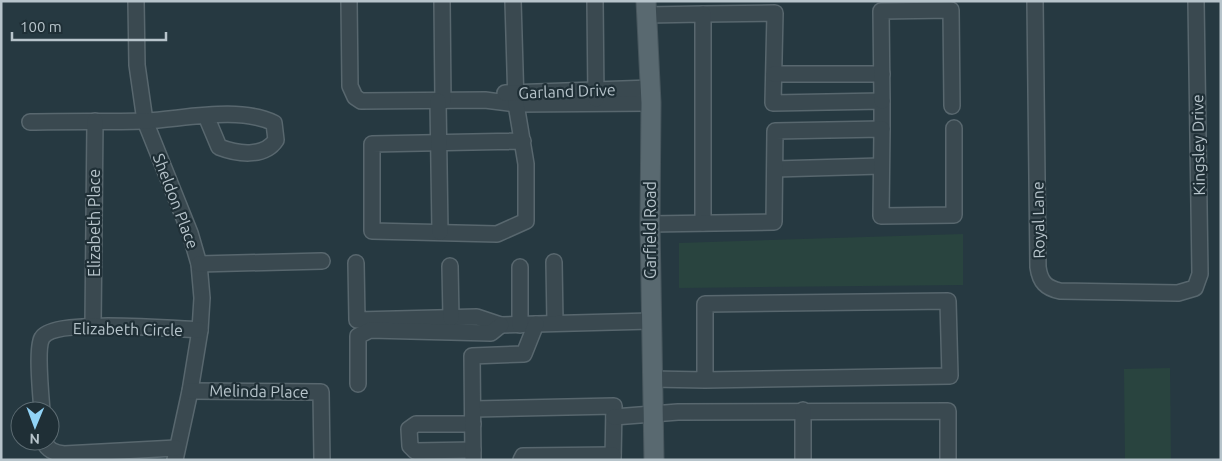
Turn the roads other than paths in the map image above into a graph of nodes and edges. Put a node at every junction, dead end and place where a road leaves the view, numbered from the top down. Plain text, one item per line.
1 (136, 1) edge
2 (349, 1) edge
3 (442, 1) edge
4 (513, 1) edge
5 (595, 1) edge
6 (1035, 1) edge
7 (1196, 1) edge
8 (647, 8) edge
9 (703, 14) junction
10 (774, 74) junction
11 (882, 74) junction
12 (596, 96) junction
13 (651, 96) junction
14 (515, 98) junction
15 (441, 101) junction
16 (882, 101) junction
17 (952, 106) dead end
18 (206, 116) dead end
19 (95, 121) junction
20 (145, 121) junction
21 (30, 122) dead end
22 (954, 128) dead end
23 (882, 129) junction
24 (523, 141) junction
25 (439, 142) junction
26 (881, 166) junction
27 (775, 169) junction
28 (703, 223) junction
29 (650, 224) junction
30 (440, 232) junction
31 (322, 261) dead end
32 (554, 262) dead end
33 (356, 263) dead end
34 (199, 264) junction
35 (450, 266) dead end
36 (520, 267) dead end
37 (1195, 288) joint
38 (451, 318) junction
39 (651, 321) junction
40 (536, 324) junction
41 (554, 324) junction
42 (501, 325) junction
43 (520, 325) junction
44 (93, 326) junction
45 (200, 330) junction
46 (652, 379) junction
47 (705, 380) junction
48 (358, 384) dead end
49 (190, 391) junction
50 (42, 401) edge
51 (803, 410) junction
52 (653, 415) junction
53 (472, 416) junction
54 (614, 417) junction
55 (52, 451) edge
56 (176, 454) edge
57 (472, 455) edge
58 (613, 458) edge
59 (322, 460) edge
60 (521, 460) edge
61 (654, 460) edge
62 (803, 460) edge
63 (948, 460) edge

1 - 20 street, Sheldon Place
2 - 15 street, Garland Drive
3 - 15 street
4 - 14 street
5 - 12 street
6 - 37 street, Royal Lane
7 - 37 street, Kingsley Drive
8 - 9 street
8 - 13 main road, Garfield Road
9 - 10 street
9 - 28 street
10 - 11 street
10 - 16 street
11 - 16 street
11 - 17 street
12 - 13 street, Garland Drive
12 - 14 street, Garland Drive
13 - 29 main road, Garfield Road
14 - 15 street, Garland Drive
14 - 24 street
15 - 25 street
16 - 23 street
18 - 20 street
19 - 20 street
19 - 21 street
19 - 44 street, Elizabeth Place
20 - 34 street, Sheldon Place
22 - 26 street
23 - 26 street
23 - 27 street
24 - 25 street
24 - 30 street
25 - 30 street
25 - 30 street
26 - 27 street
27 - 28 street
28 - 29 street
29 - 39 main road, Garfield Road
31 - 34 street
32 - 41 street
33 - 38 street
34 - 45 street, Sheldon Place
35 - 38 street
36 - 43 street
38 - 42 street
39 - 41 street
39 - 46 main road, Garfield Road
40 - 41 street
40 - 43 street
40 - 53 street
42 - 43 street
42 - 48 street
44 - 45 street, Elizabeth Circle
44 - 50 street, Elizabeth Circle
45 - 49 street, Sheldon Place
46 - 47 street
46 - 52 main road, Garfield Road
47 - 47 street
49 - 56 street, Sheldon Place
49 - 59 street, Melinda Place
51 - 52 street
51 - 62 street
51 - 63 street
52 - 54 street
52 - 61 main road, Garfield Road
53 - 54 street
53 - 57 street
53 - 57 street
54 - 58 street
55 - 56 street
58 - 60 street

